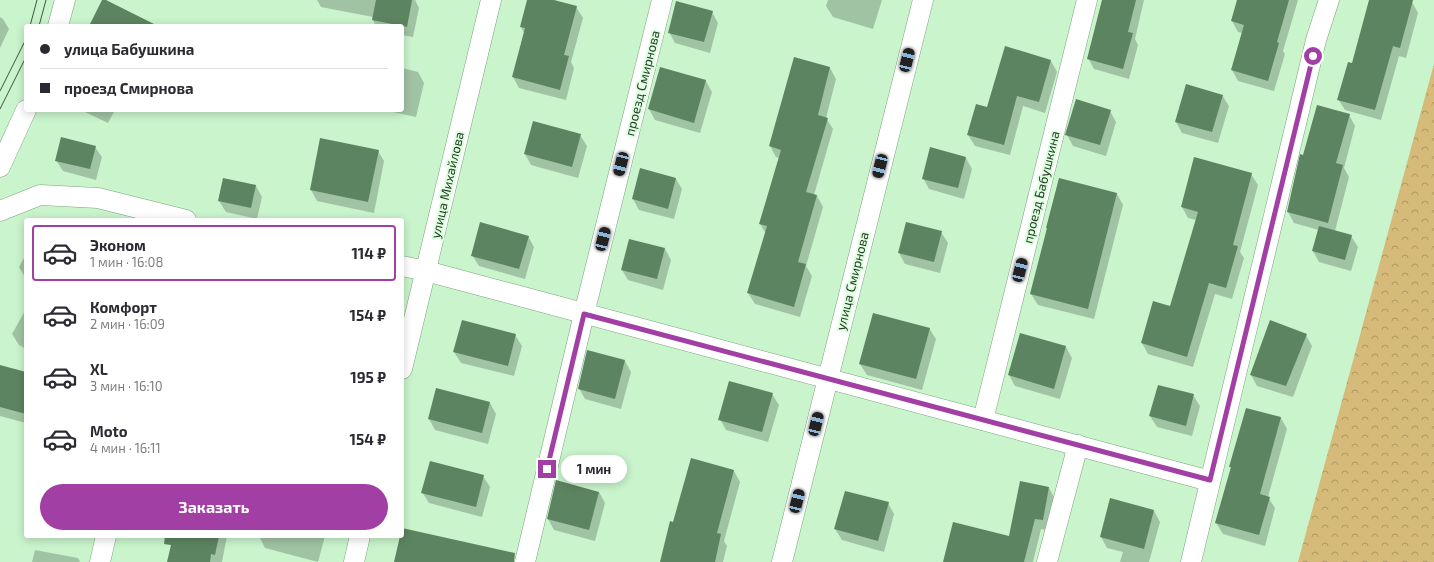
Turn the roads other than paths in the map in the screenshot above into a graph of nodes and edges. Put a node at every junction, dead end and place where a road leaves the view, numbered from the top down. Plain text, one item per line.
1 (65, 0) edge
2 (491, 0) edge
3 (662, 0) edge
4 (922, 0) edge
5 (1087, 0) edge
6 (1329, 0) edge
7 (59, 24) edge
8 (25, 112) edge
9 (0, 167) edge
10 (0, 211) edge
11 (177, 218) edge
12 (404, 266) edge
13 (426, 271) junction
14 (584, 314) junction
15 (404, 361) edge
16 (827, 378) junction
17 (982, 420) junction
18 (1078, 445) junction
19 (1210, 480) junction
20 (106, 538) edge
21 (360, 538) edge
22 (100, 562) edge
23 (354, 562) edge
24 (525, 562) edge
25 (782, 562) edge
26 (1047, 562) edge
27 (1190, 562) edge

1 - 7 street
2 - 13 street, улица Михайлова
3 - 14 street, проезд Смирнова
4 - 16 street, улица Смирнова
5 - 17 street, проезд Бабушкина
6 - 19 street
8 - 9 street
10 - 11 street
12 - 13 street
13 - 14 street
13 - 15 street, улица Михайлова
14 - 16 street
14 - 24 street, проезд Смирнова
16 - 17 street
16 - 25 street, улица Смирнова
17 - 18 street
18 - 19 street
18 - 26 street
19 - 27 street
20 - 22 street
21 - 23 street

